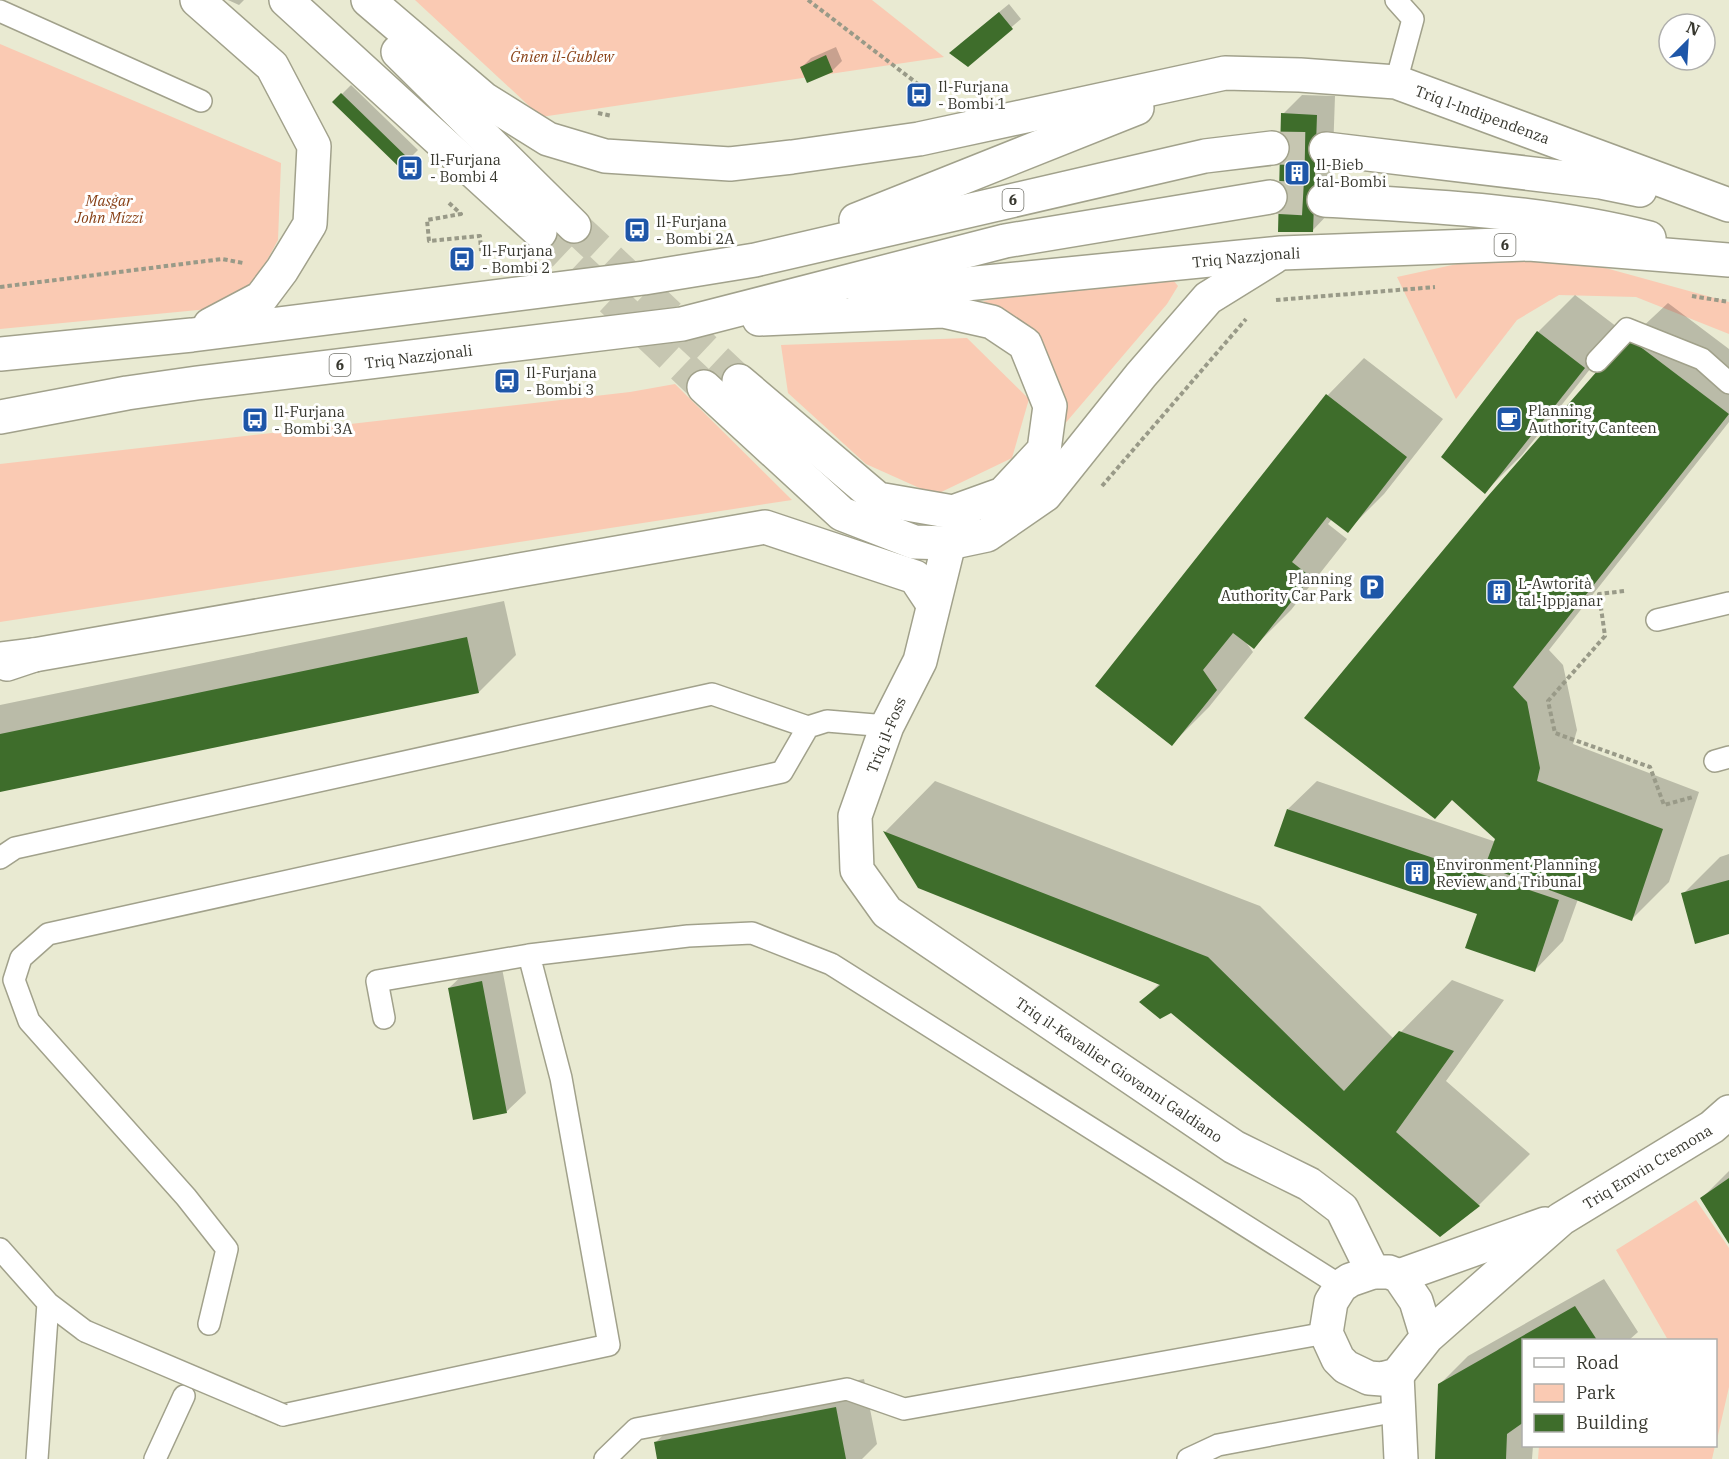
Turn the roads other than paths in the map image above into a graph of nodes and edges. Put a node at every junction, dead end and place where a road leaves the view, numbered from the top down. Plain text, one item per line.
1 (196, 0) edge
2 (286, 0) edge
3 (346, 0) edge
4 (368, 0) edge
5 (1396, 0) edge
6 (1417, 9) edge
7 (0, 11) edge
8 (1225, 73) junction
9 (1396, 82) junction
10 (201, 101) dead end
11 (1272, 148) tunnel mouth
12 (1326, 149) tunnel mouth
13 (1270, 197) tunnel mouth
14 (1324, 200) tunnel mouth
15 (1729, 207) edge
16 (574, 226) tunnel mouth
17 (540, 232) tunnel mouth
18 (1281, 253) junction
19 (1729, 259) edge
20 (755, 260) junction
21 (764, 303) junction
22 (682, 324) junction
23 (192, 335) junction
24 (0, 354) edge
25 (1597, 361) dead end
26 (739, 381) tunnel mouth
27 (1729, 383) edge
28 (704, 387) tunnel mouth
29 (0, 417) edge
30 (949, 543) junction
31 (1729, 603) edge
32 (933, 604) junction
33 (1657, 620) dead end
34 (34, 655) junction
35 (0, 659) edge
36 (0, 667) edge
37 (887, 726) junction
38 (808, 727) junction
39 (0, 858) edge
40 (857, 870) joint
41 (529, 955) junction
42 (384, 1018) dead end
43 (1729, 1112) edge
44 (1561, 1218) junction
45 (0, 1249) edge
46 (1386, 1274) junction
47 (1341, 1286) junction
48 (48, 1302) junction
49 (208, 1324) dead end
50 (1326, 1333) junction
51 (1427, 1337) junction
52 (1396, 1375) junction
53 (184, 1396) dead end
54 (1396, 1411) junction
55 (37, 1459) edge
56 (155, 1459) edge
57 (605, 1459) edge
58 (1188, 1459) edge
59 (1401, 1459) edge

1 - 23 main road
2 - 17 main road
3 - 16 main road
4 - 8 main road
5 - 6 lane
6 - 9 lane
7 - 10 lane
8 - 9 main road, Triq l-Indipendenza
8 - 20 main road
9 - 15 main road, Triq l-Indipendenza
11 - 20 main road, 6
12 - 15 main road
13 - 21 main road, Triq Nazzjonali / 6
14 - 19 main road, Triq Nazzjonali / 6
18 - 19 main road, Triq Nazzjonali / 6
18 - 21 main road, Triq Nazzjonali / 6
18 - 30 main road
20 - 23 main road, 6
21 - 22 main road, Triq Nazzjonali / 6
22 - 26 main road
22 - 29 main road, Triq Nazzjonali / 6
23 - 24 main road, 6
25 - 27 lane
28 - 30 main road
30 - 32 main road, Triq il-Foss
31 - 33 lane
32 - 34 main road
32 - 37 main road, Triq il-Foss
34 - 35 main road
34 - 36 main road
37 - 38 lane
37 - 40 main road, Triq il-Foss
38 - 39 lane
38 - 49 lane
40 - 46 main road, Triq il-Kavallier Giovanni Galdiano
41 - 42 lane
41 - 47 lane
41 - 48 lane, bridge
43 - 44 main road, Triq Emvin Cremona
44 - 46 main road, Triq Emvin Cremona
44 - 51 main road, Triq Emvin Cremona
45 - 48 lane
46 - 47 main road
46 - 51 main road
47 - 50 main road
48 - 55 lane
50 - 52 main road
50 - 57 lane
51 - 52 main road
52 - 54 main road
53 - 56 lane
54 - 58 lane
54 - 59 main road

